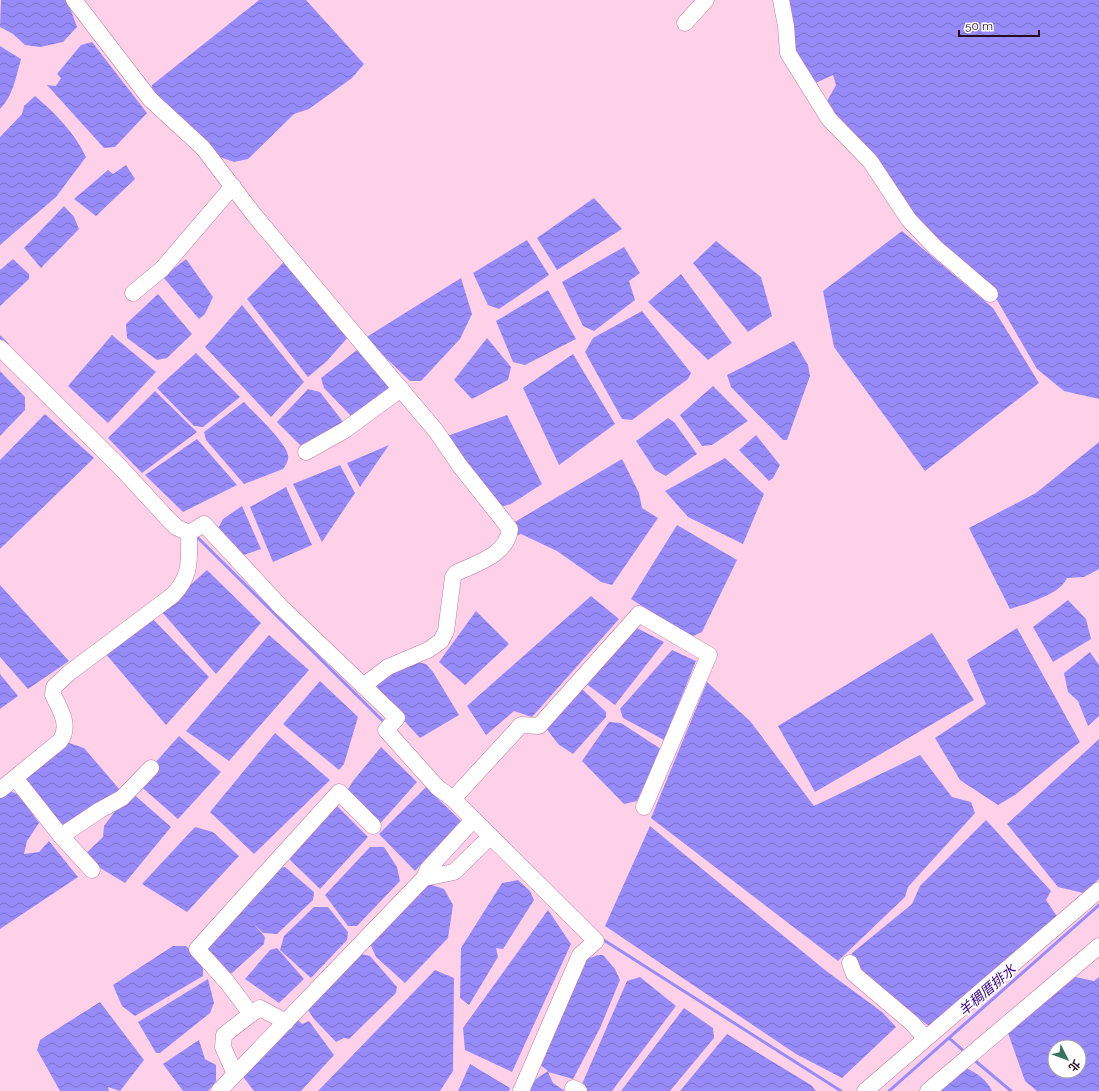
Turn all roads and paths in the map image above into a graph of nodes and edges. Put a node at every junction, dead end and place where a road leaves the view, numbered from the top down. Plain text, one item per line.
1 (74, 0) edge
2 (706, 0) edge
3 (781, 0) edge
4 (684, 23) dead end
5 (233, 186) junction
6 (133, 293) dead end
7 (990, 294) dead end
8 (0, 348) edge
9 (401, 389) junction
10 (306, 452) dead end
11 (194, 530) junction
12 (364, 686) junction
13 (151, 768) dead end
14 (15, 778) junction
15 (0, 790) edge
16 (453, 799) junction
17 (644, 807) dead end
18 (473, 820) junction
19 (373, 826) dead end
20 (61, 836) junction
21 (490, 837) junction
22 (92, 870) dead end
23 (424, 878) junction
24 (1099, 890) edge
25 (1099, 946) edge
26 (850, 963) dead end
27 (251, 1014) junction
28 (286, 1022) junction
29 (925, 1038) junction
30 (235, 1074) junction
31 (219, 1091) edge
32 (521, 1091) edge
33 (865, 1091) edge
34 (928, 1091) edge

1 - 5 lane
2 - 4 lane
3 - 7 lane
5 - 6 lane
5 - 9 lane
8 - 11 lane
9 - 10 lane
9 - 12 lane
11 - 12 lane
11 - 14 lane
12 - 16 lane
13 - 20 lane
14 - 15 lane
14 - 20 lane
16 - 17 lane
16 - 18 lane
18 - 21 lane
18 - 23 lane
19 - 27 lane
20 - 22 lane
21 - 23 lane
21 - 32 lane
23 - 28 lane
24 - 29 lane
25 - 34 lane
26 - 29 lane
27 - 28 lane
27 - 30 lane
28 - 30 lane
29 - 33 lane
30 - 31 lane

